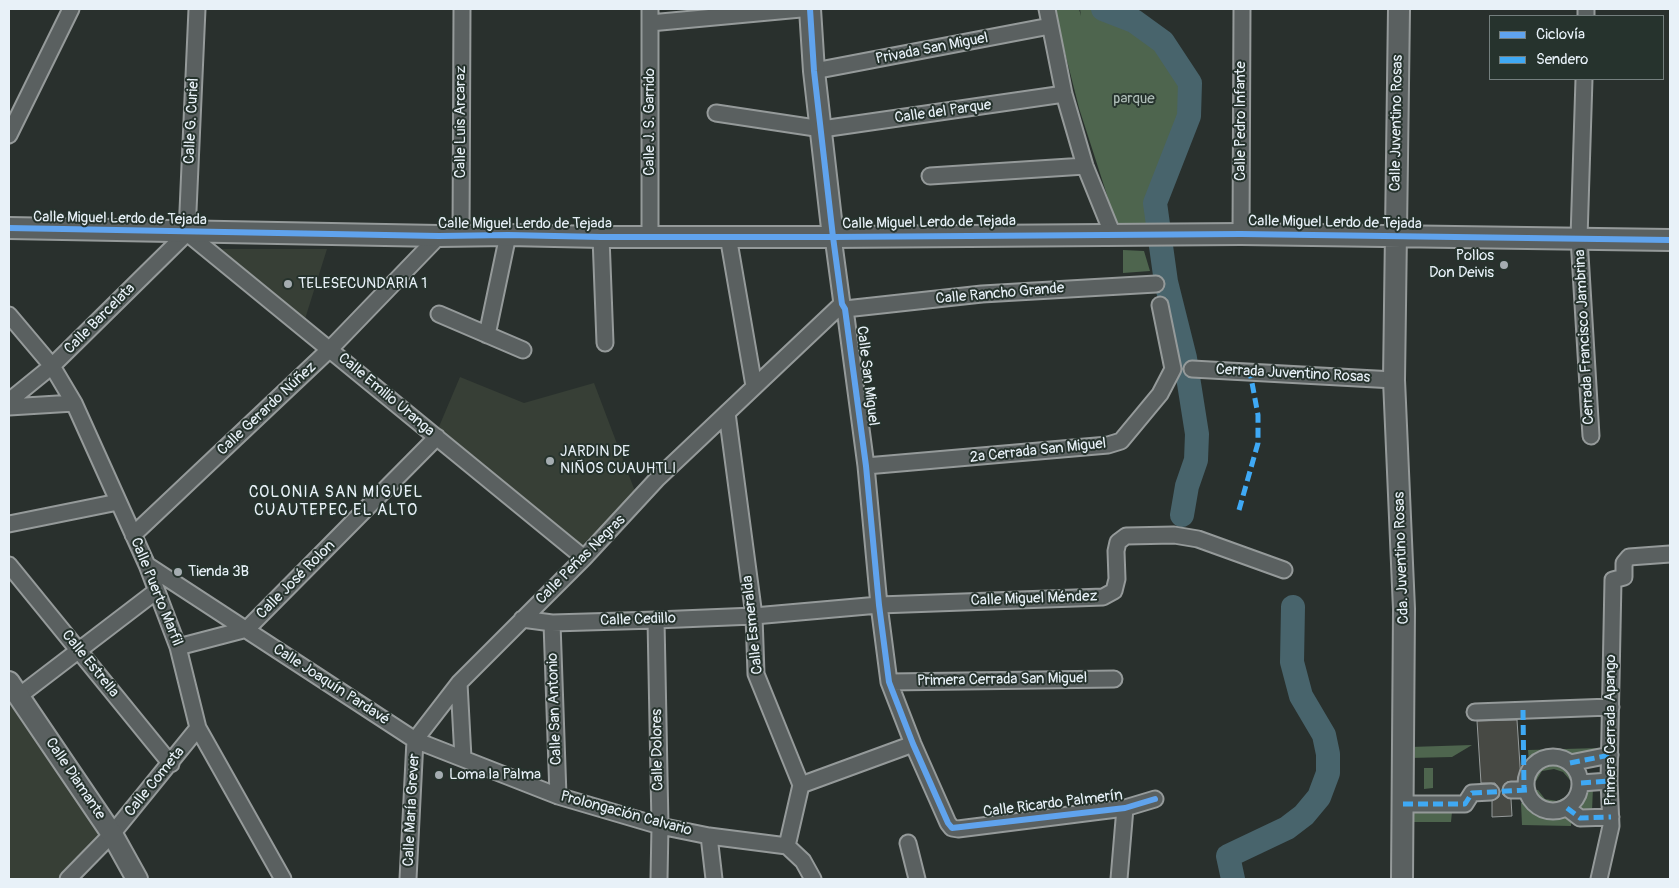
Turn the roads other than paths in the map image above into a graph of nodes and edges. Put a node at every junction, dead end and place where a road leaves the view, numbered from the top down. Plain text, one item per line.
1 (71, 9) edge
2 (197, 9) edge
3 (462, 9) edge
4 (801, 9) edge
5 (810, 9) edge
6 (1046, 9) edge
7 (1242, 9) edge
8 (1398, 9) edge
9 (650, 16) edge
10 (1050, 26) junction
11 (814, 71) junction
12 (1584, 80) edge
13 (1064, 94) junction
14 (716, 112) dead end
15 (822, 129) junction
16 (9, 135) edge
17 (1085, 166) junction
18 (930, 176) dead end
19 (9, 228) edge
20 (187, 233) junction
21 (1241, 234) junction
22 (461, 235) junction
23 (508, 235) junction
24 (1118, 235) junction
25 (439, 236) junction
26 (650, 236) junction
27 (728, 236) junction
28 (601, 237) junction
29 (834, 237) junction
30 (1396, 237) junction
31 (1579, 238) junction
32 (1670, 240) edge
33 (1156, 284) dead end
34 (1160, 305) dead end
35 (844, 306) junction
36 (439, 314) dead end
37 (9, 315) edge
38 (487, 336) junction
39 (605, 343) dead end
40 (330, 349) junction
41 (523, 350) dead end
42 (52, 366) junction
43 (1192, 369) dead end
44 (1394, 380) junction
45 (754, 386) junction
46 (9, 401) edge
47 (74, 403) junction
48 (9, 407) edge
49 (727, 413) junction
50 (1591, 436) dead end
51 (437, 437) junction
52 (866, 466) junction
53 (118, 502) junction
54 (9, 524) edge
55 (133, 535) junction
56 (1667, 555) edge
57 (584, 558) junction
58 (9, 565) edge
59 (147, 565) junction
60 (1284, 570) dead end
61 (155, 592) junction
62 (879, 605) junction
63 (754, 616) junction
64 (522, 619) junction
65 (656, 620) junction
66 (552, 623) junction
67 (247, 630) junction
68 (178, 648) junction
69 (79, 650) junction
70 (1114, 679) dead end
71 (889, 682) junction
72 (458, 684) junction
73 (14, 689) edge
74 (1611, 707) junction
75 (1475, 712) dead end
76 (198, 728) junction
77 (415, 740) junction
78 (913, 744) junction
79 (1610, 755) junction
80 (463, 758) junction
81 (1570, 763) junction
82 (171, 764) junction
83 (1609, 781) junction
84 (1581, 783) junction
85 (801, 785) junction
86 (1511, 790) dead end
87 (1527, 790) junction
88 (1491, 792) dead end
89 (558, 796) junction
90 (1155, 799) dead end
91 (1403, 804) junction
92 (1125, 808) junction
93 (1567, 808) junction
94 (1611, 817) junction
95 (660, 826) junction
96 (952, 828) joint
97 (112, 834) junction
98 (709, 836) junction
99 (908, 843) dead end
100 (787, 846) junction
101 (68, 879) edge
102 (137, 879) edge
103 (283, 879) edge
104 (408, 879) edge
105 (659, 879) edge
106 (714, 879) edge
107 (813, 879) edge
108 (917, 879) edge
109 (1119, 879) edge
110 (1402, 879) edge
111 (1599, 879) edge

1 - 16 street
2 - 20 street, Calle G. Curiel
3 - 22 street, Calle Luis Arcaraz
4 - 9 street
5 - 11 street, Calle San Miguel
6 - 10 street
7 - 21 street, Calle Pedro Infante
8 - 30 street, Calle Juventino Rosas
9 - 26 street, Calle J. S. Garrido
10 - 11 street, Privada San Miguel
10 - 13 street
11 - 15 street, Calle San Miguel
12 - 31 street, Cerrada Francisco Jambrina
13 - 15 street, Calle del Parque
13 - 17 street
14 - 15 street, Calle del Parque
15 - 29 street, Calle San Miguel
17 - 18 street
17 - 24 street
19 - 20 street, Calle Miguel Lerdo de Tejada
20 - 25 street, Calle Miguel Lerdo de Tejada
20 - 40 street, Calle Emilio Uranga
20 - 42 street, Calle Barcelata
21 - 24 street, Calle Miguel Lerdo de Tejada
21 - 30 street, Calle Miguel Lerdo de Tejada
22 - 23 street, Calle Miguel Lerdo de Tejada
22 - 25 street, Calle Miguel Lerdo de Tejada
23 - 28 street, Calle Miguel Lerdo de Tejada
23 - 38 street
24 - 29 street, Calle Miguel Lerdo de Tejada
25 - 40 street, Calle Gerardo Núñez
26 - 27 street, Calle Miguel Lerdo de Tejada
26 - 28 street, Calle Miguel Lerdo de Tejada
27 - 29 street, Calle Miguel Lerdo de Tejada
27 - 45 street
28 - 39 street
29 - 35 street, Calle San Miguel
30 - 31 street, Calle Miguel Lerdo de Tejada
30 - 44 street, Cda. Juventino Rosas
31 - 32 street, Calle Miguel Lerdo de Tejada
31 - 50 street, Cerrada Francisco Jambrina
33 - 35 street, Calle Rancho Grande
34 - 52 street, 2ª Cerrada San Miguel
35 - 45 street, Calle Peñas Negras
35 - 52 street, Calle San Miguel
36 - 38 street
37 - 42 street, Calle Puerto Marfil
38 - 41 street
40 - 51 street, Calle Emilio Uranga
40 - 55 street, Calle Gerardo Núñez
42 - 46 street, Calle Barcelata
42 - 47 street, Calle Puerto Marfil
43 - 44 street, Cerrada Juventino Rosas
44 - 91 street, Cda. Juventino Rosas
45 - 49 street, Calle Peñas Negras
47 - 48 street
47 - 53 street, Calle Puerto Marfil
49 - 57 street, Calle Peñas Negras
49 - 63 street, Calle Esmeralda
51 - 57 street, Calle Emilio Uranga
51 - 67 street, Calle José Rolon
52 - 62 street, Calle San Miguel
53 - 54 street
53 - 55 street, Calle Puerto Marfil
55 - 59 street, Calle Puerto Marfil
56 - 74 street, Primera Cerrada Apango
57 - 64 street, Calle Peñas Negras
58 - 69 street, Calle Estrella
59 - 61 street, Calle Puerto Marfil
59 - 67 street, Calle Joaquín Pardavé
60 - 62 street, Calle Miguel Méndez
61 - 68 street, Calle Puerto Marfil
61 - 69 street
62 - 63 street, Calle Cedillo
62 - 71 street, Calle San Miguel
63 - 65 street, Calle Cedillo
63 - 85 street, Calle Esmeralda
64 - 66 street, Calle Cedillo
64 - 72 street, Calle Peñas Negras
65 - 66 street, Calle Cedillo
65 - 95 street, Calle Dolores
66 - 89 street, Calle San Antonio
67 - 68 street, Calle José Rolon
67 - 77 street, Calle Joaquín Pardavé
68 - 76 street, Calle Puerto Marfil
69 - 73 street
69 - 82 street, Calle Estrella
70 - 71 street, Primera Cerrada San Miguel
71 - 78 street, Calle San Miguel
72 - 77 street, Calle Peñas Negras
72 - 80 street
73 - 97 street, Calle Diamante
74 - 75 street
74 - 79 street, Primera Cerrada Apango
76 - 82 street, Calle Cometa
76 - 103 street, Calle Puerto Marfil
77 - 80 street, Prolongación Calvario
77 - 104 street, Calle María Grever
78 - 85 street
78 - 96 street, Calle San Miguel
79 - 81 street
79 - 83 street, Primera Cerrada Apango
80 - 89 street, Prolongación Calvario
81 - 84 street
81 - 87 street
82 - 97 street, Calle Cometa
83 - 84 street
83 - 94 street, Primera Cerrada Apango
84 - 93 street
85 - 100 street
86 - 87 street
87 - 93 street
88 - 91 street
89 - 95 street, Prolongación Calvario
90 - 92 street, Calle Ricardo Palmerín
91 - 110 street, Cda. Juventino Rosas
92 - 96 street, Calle Ricardo Palmerín
92 - 109 street
93 - 94 street
94 - 111 street, Primera Cerrada Apango
95 - 98 street, Prolongación Calvario
95 - 105 street, Calle Dolores
97 - 101 street, Calle Cometa
97 - 102 street, Calle Diamante
98 - 100 street, Prolongación Calvario
98 - 106 street
99 - 108 street
100 - 107 street

